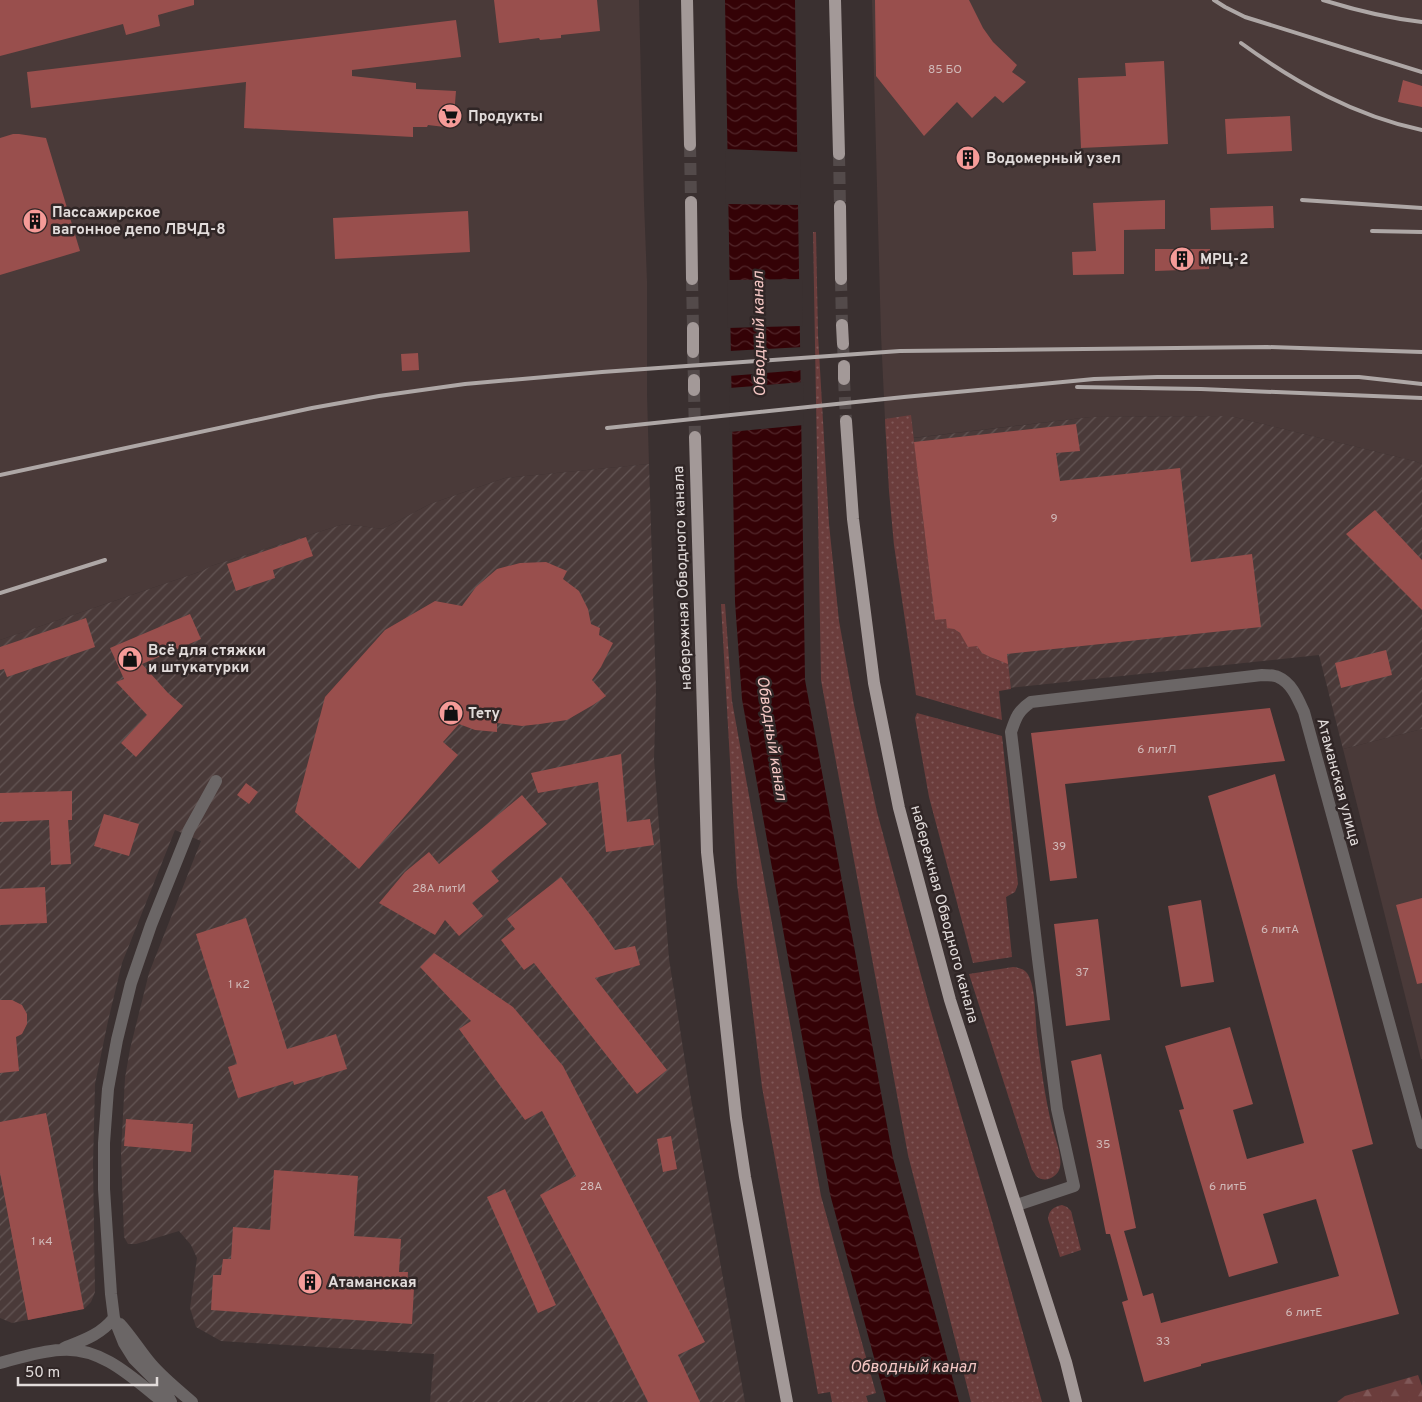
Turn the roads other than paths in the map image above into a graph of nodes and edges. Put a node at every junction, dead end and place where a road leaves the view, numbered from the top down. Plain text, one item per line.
1 (687, 0) edge
2 (835, 0) edge
3 (690, 146) tunnel mouth
4 (839, 154) tunnel mouth
5 (691, 202) tunnel mouth
6 (840, 206) tunnel mouth
7 (692, 279) tunnel mouth
8 (841, 279) tunnel mouth
9 (842, 325) tunnel mouth
10 (693, 328) tunnel mouth
11 (843, 344) tunnel mouth
12 (694, 352) tunnel mouth
13 (846, 421) tunnel mouth
14 (695, 437) tunnel mouth
15 (216, 781) dead end
16 (1422, 1143) edge
17 (1017, 1205) junction
18 (114, 1318) junction
19 (60, 1349) junction
20 (0, 1363) edge
21 (163, 1402) edge
22 (172, 1402) edge
23 (192, 1402) edge
24 (787, 1402) edge
25 (1076, 1402) edge

1 - 3 main road
2 - 4 main road
5 - 7 main road
6 - 8 main road
9 - 11 main road
10 - 12 main road
13 - 17 main road, набережная Обводного канала
14 - 24 main road, набережная Обводного канала
15 - 18 street
16 - 17 street, Атаманская улица
17 - 25 main road, набережная Обводного канала
18 - 19 street
18 - 22 street
18 - 23 street
19 - 20 street
19 - 21 street

